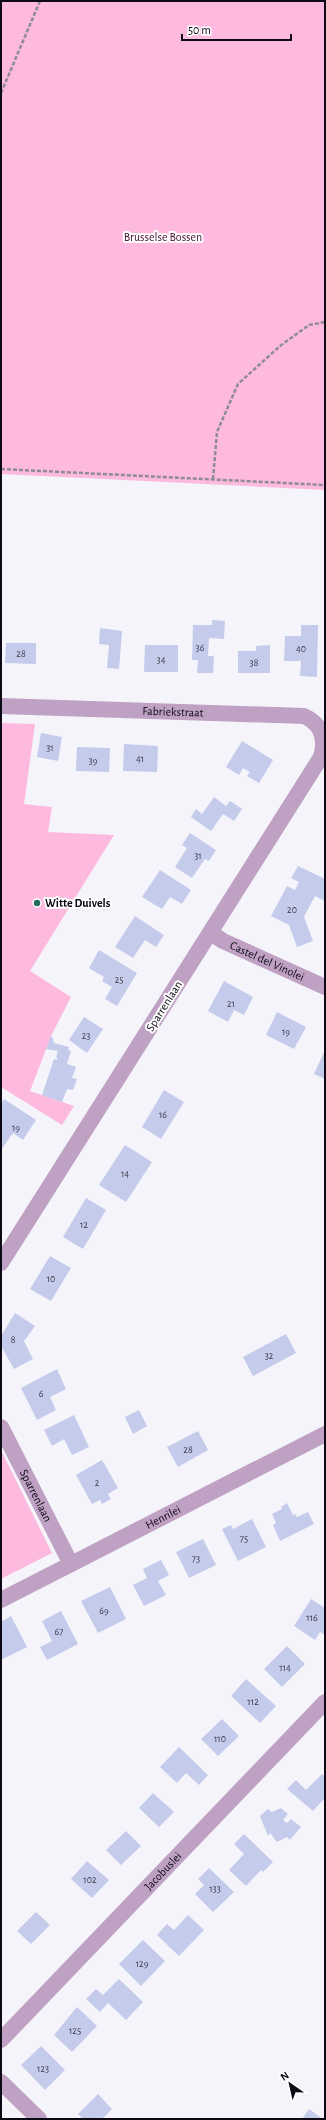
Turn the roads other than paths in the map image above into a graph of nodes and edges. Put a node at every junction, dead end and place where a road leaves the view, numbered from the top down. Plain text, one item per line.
1 (1, 706) edge
2 (324, 748) edge
3 (211, 933) junction
4 (325, 987) edge
5 (1, 1263) edge
6 (1, 1427) edge
7 (325, 1434) edge
8 (71, 1564) junction
9 (1, 1600) edge
10 (325, 1702) edge
11 (1, 2040) edge
12 (1, 2082) edge
13 (39, 2119) edge

1 - 2 street, Fabriekstraat
2 - 3 street, Sparrenlaan
3 - 4 street, Castel del Vinolei
3 - 5 street, Sparrenlaan
6 - 8 street, Sparrenlaan
7 - 8 street, Henrilei
8 - 9 street, Henrilei
10 - 11 street, Jacobuslei
12 - 13 street

